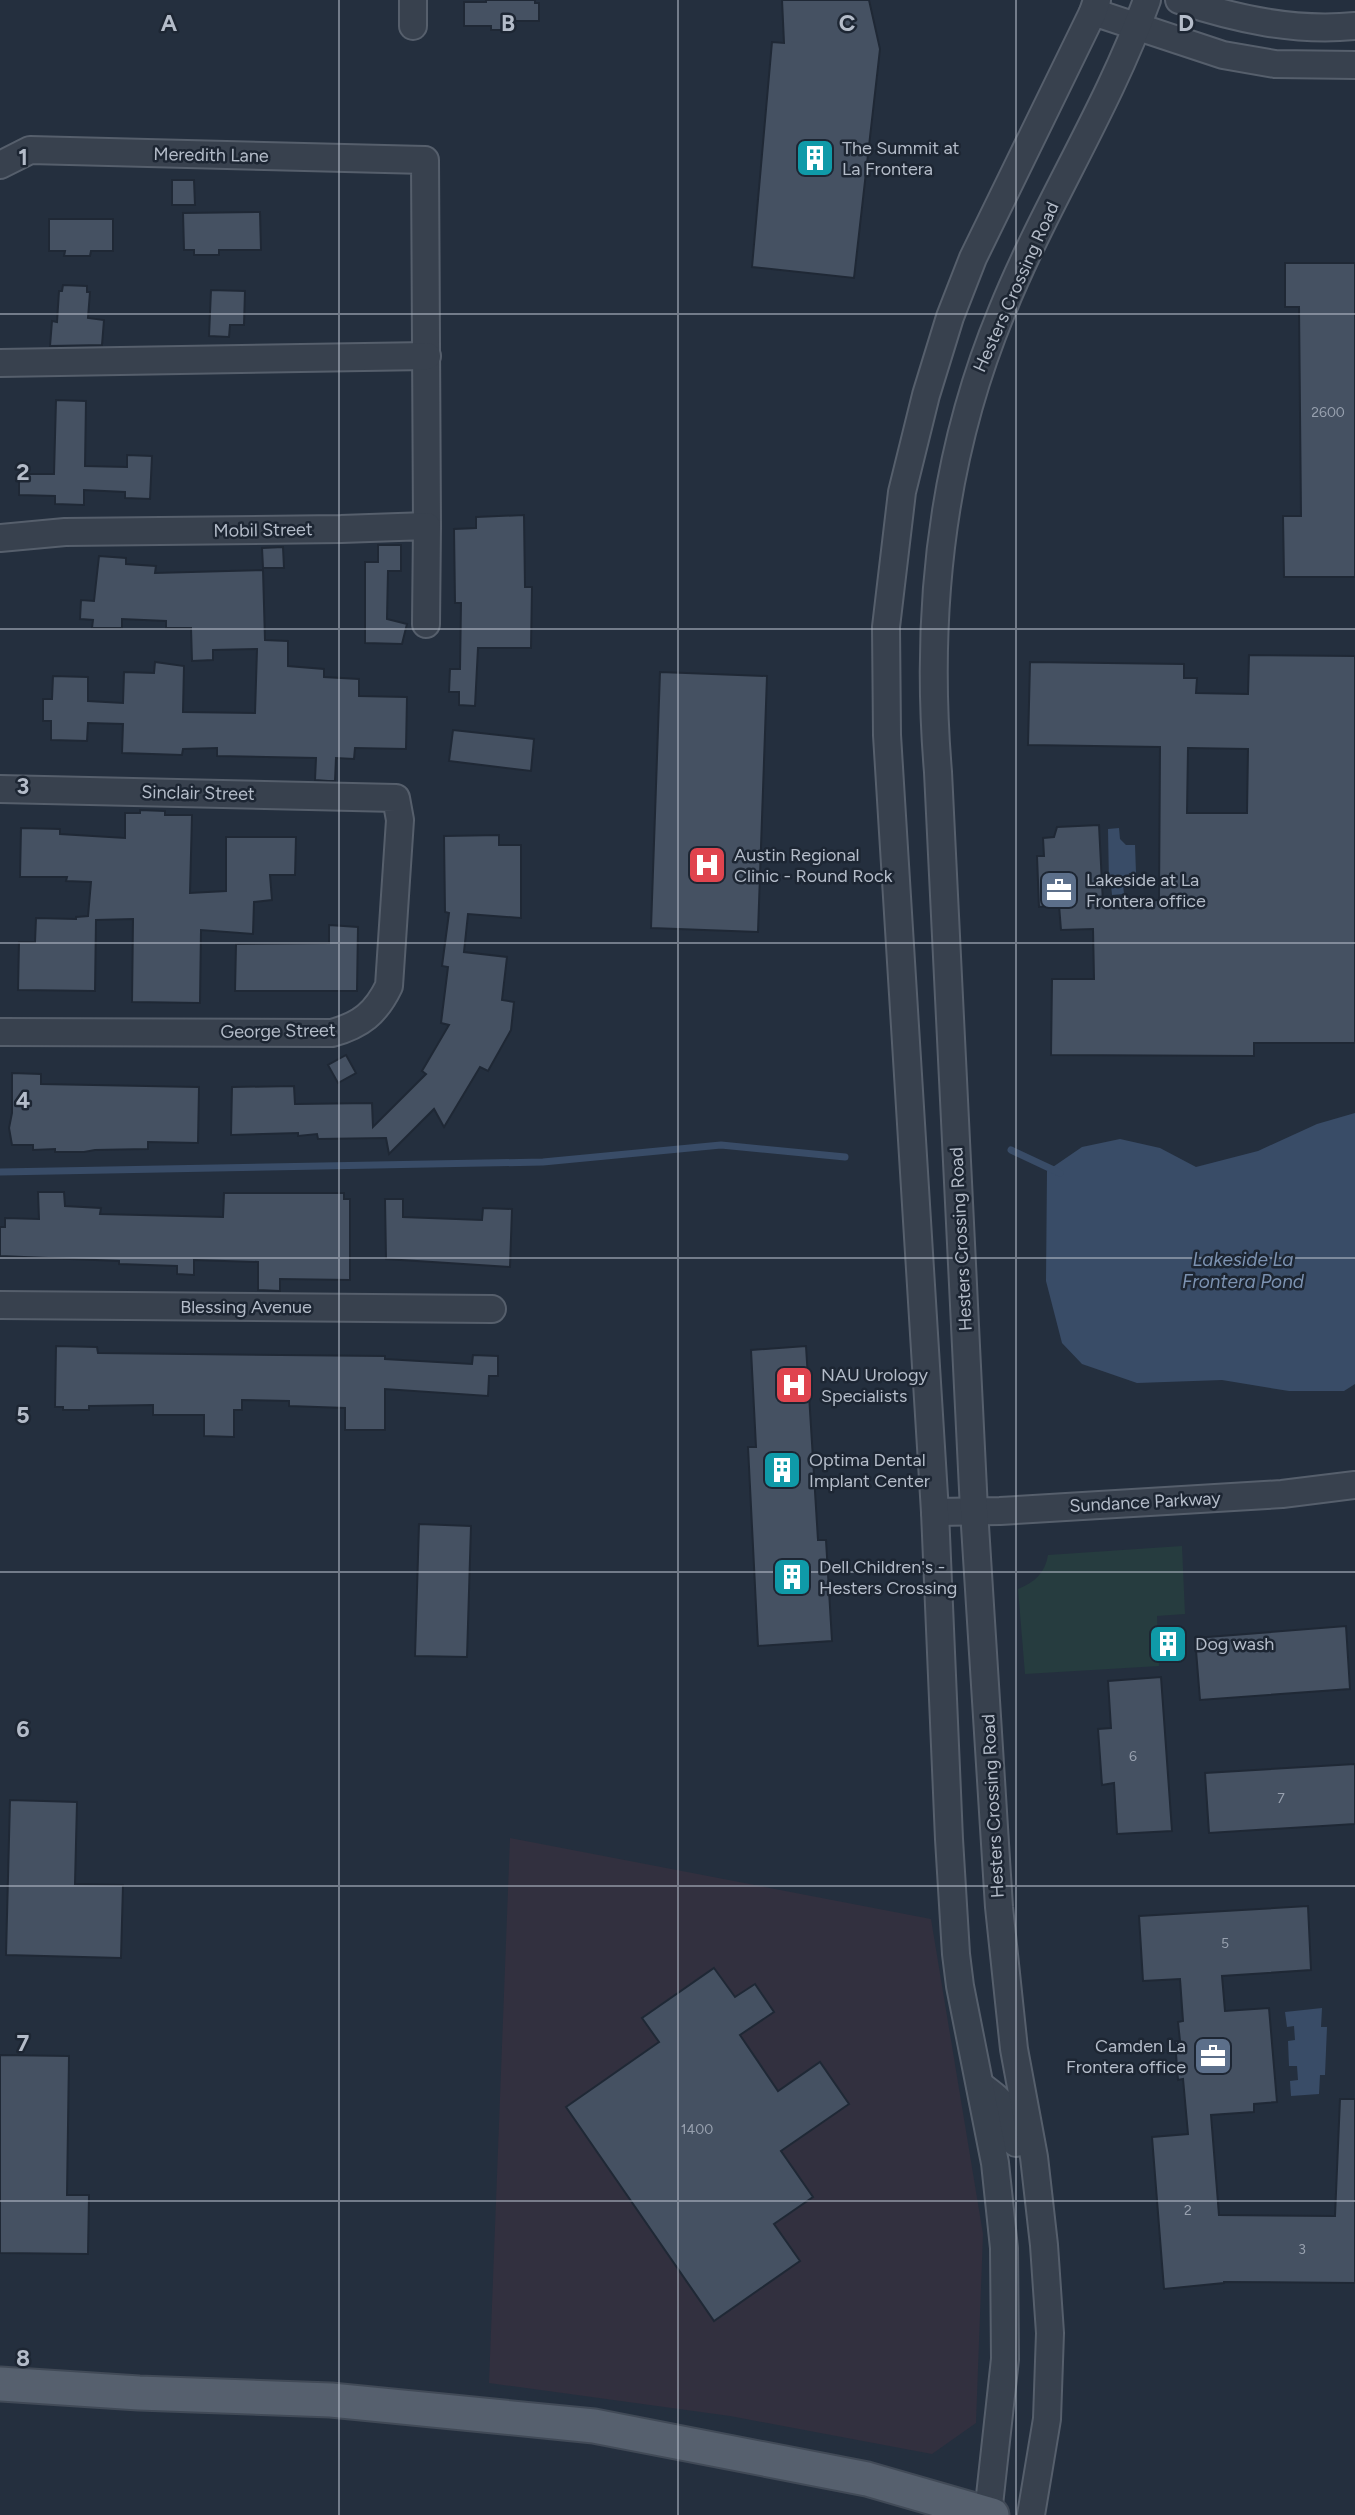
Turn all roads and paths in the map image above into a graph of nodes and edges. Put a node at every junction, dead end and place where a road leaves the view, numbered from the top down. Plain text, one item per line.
1 (1147, 0) edge
2 (1180, 0) edge
3 (1095, 6) edge
4 (1355, 26) edge
5 (1137, 27) junction
6 (1355, 65) edge
7 (0, 165) edge
8 (427, 356) junction
9 (0, 363) edge
10 (427, 526) junction
11 (0, 538) edge
12 (426, 624) dead end
13 (0, 789) edge
14 (396, 798) joint
15 (0, 1032) edge
16 (0, 1305) edge
17 (492, 1309) dead end
18 (1355, 1485) edge
19 (974, 1510) junction
20 (934, 1512) junction
21 (981, 2085) junction
22 (1044, 2245) junction
23 (0, 2384) edge
24 (990, 2514) edge
25 (1031, 2515) edge

1 - 5 street, Hesters Crossing Road
2 - 4 street
3 - 5 street
3 - 20 street
5 - 6 street
5 - 19 street, Hesters Crossing Road
7 - 8 street, Meredith Lane
8 - 9 street
8 - 10 street
10 - 11 street, Mobil Street
10 - 12 street
13 - 14 street, Sinclair Street
14 - 15 street, George Street
16 - 17 street, Blessing Avenue
18 - 19 street, Sundance Parkway
19 - 20 street, Sundance Parkway
19 - 22 street, Hesters Crossing Road
20 - 21 street
21 - 22 street
21 - 24 street
22 - 25 street, Hesters Crossing Road
23 - 24 main road

